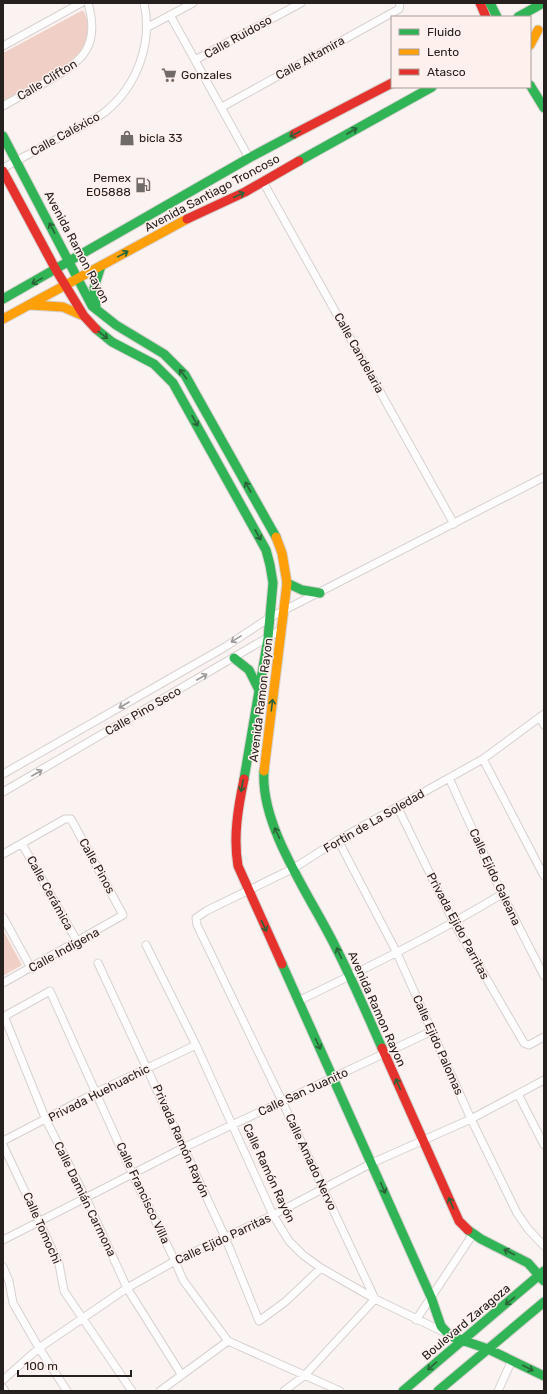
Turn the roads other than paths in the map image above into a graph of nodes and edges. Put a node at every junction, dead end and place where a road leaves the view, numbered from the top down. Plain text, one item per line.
1 (81, 3) edge
2 (88, 3) edge
3 (144, 3) edge
4 (193, 3) edge
5 (301, 3) edge
6 (480, 3) edge
7 (490, 3) edge
8 (543, 3) edge
9 (399, 6) edge
10 (170, 15) junction
11 (486, 16) edge
12 (496, 16) edge
13 (520, 16) edge
14 (148, 27) junction
15 (537, 31) edge
16 (531, 43) edge
17 (3, 46) edge
18 (196, 60) junction
19 (391, 84) edge
20 (531, 87) edge
21 (430, 88) edge
22 (3, 106) edge
23 (222, 107) junction
24 (544, 108) edge
25 (3, 136) edge
26 (249, 158) junction
27 (17, 161) junction
28 (3, 170) edge
29 (263, 182) junction
30 (70, 262) junction
31 (101, 266) junction
32 (56, 270) junction
33 (79, 278) junction
34 (65, 286) junction
35 (3, 299) edge
36 (29, 305) junction
37 (96, 310) junction
38 (84, 316) junction
39 (3, 319) edge
40 (544, 476) edge
41 (454, 524) junction
42 (287, 583) junction
43 (320, 593) junction
44 (283, 611) junction
45 (269, 618) junction
46 (282, 629) junction
47 (268, 638) junction
48 (234, 658) junction
49 (259, 690) junction
50 (542, 716) edge
51 (544, 725) edge
52 (483, 759) junction
53 (3, 774) edge
54 (449, 778) junction
55 (3, 792) edge
56 (397, 806) junction
57 (338, 840) junction
58 (22, 844) junction
59 (3, 854) edge
60 (294, 868) junction
61 (544, 876) edge
62 (248, 891) junction
63 (502, 894) junction
64 (123, 915) joint
65 (3, 917) edge
66 (197, 917) joint
67 (454, 923) junction
68 (78, 943) junction
69 (146, 945) dead end
70 (397, 953) junction
71 (98, 963) dead end
72 (31, 968) junction
73 (349, 976) junction
74 (544, 976) edge
75 (3, 983) edge
76 (298, 1001) junction
77 (4, 1017) edge
78 (432, 1031) junction
79 (544, 1038) edge
80 (196, 1045) junction
81 (384, 1054) junction
82 (148, 1068) junction
83 (334, 1078) junction
84 (544, 1080) edge
85 (97, 1092) junction
86 (518, 1094) junction
87 (282, 1101) junction
88 (471, 1119) junction
89 (46, 1120) junction
90 (233, 1125) junction
91 (423, 1140) junction
92 (3, 1141) edge
93 (3, 1145) edge
94 (544, 1145) edge
95 (183, 1148) junction
96 (372, 1164) junction
97 (132, 1173) junction
98 (322, 1189) junction
99 (86, 1198) junction
100 (273, 1215) junction
101 (39, 1220) junction
102 (473, 1234) junction
103 (225, 1237) junction
104 (3, 1240) edge
105 (544, 1246) edge
106 (175, 1261) junction
107 (3, 1267) edge
108 (321, 1268) junction
109 (542, 1276) edge
110 (127, 1288) junction
111 (431, 1297) junction
112 (375, 1299) junction
113 (544, 1302) edge
114 (82, 1318) junction
115 (416, 1320) junction
116 (450, 1336) junction
117 (228, 1341) junction
118 (461, 1341) junction
119 (39, 1348) junction
120 (488, 1349) junction
121 (512, 1360) junction
122 (181, 1374) junction
123 (305, 1375) junction
124 (544, 1376) edge
125 (3, 1380) edge
126 (3, 1388) edge
127 (5, 1391) edge
128 (68, 1391) edge
129 (132, 1391) edge
130 (160, 1391) edge
131 (284, 1391) edge
132 (340, 1391) edge
133 (403, 1391) edge
134 (438, 1391) edge
135 (498, 1391) edge

1 - 17 street
2 - 22 street, Calle Clifton
3 - 14 street, Calle Caléxico
4 - 10 street
5 - 18 street, Calle Ruidoso
6 - 11 main road
7 - 12 main road
8 - 13 main road
9 - 23 street, Calle Altamira
10 - 14 street
10 - 18 street
14 - 27 street, Calle Caléxico
15 - 16 main road
18 - 23 street
19 -> 26 main road, Avenida Santiago Troncoso
20 - 24 main road
29 -> 21 main road, Avenida Santiago Troncoso
23 - 26 street
25 - 27 main road, Avenida Ramon Rayon
26 - 30 main road, Avenida Santiago Troncoso
27 - 28 street, Calle Caléxico
30 -> 27 main road, Avenida Ramon Rayon
28 - 32 main road, Avenida Ramon Rayon
31 -> 29 main road, Avenida Santiago Troncoso
29 - 41 street, Calle Candelaria
30 - 32 main road, Avenida Santiago Troncoso
30 - 33 main road, Avenida Ramon Rayon
31 - 33 main road, Avenida Santiago Troncoso
31 - 37 main road
32 - 34 main road, Avenida Ramon Rayon
32 -> 35 main road, Avenida Santiago Troncoso
33 - 34 main road, Avenida Santiago Troncoso
33 - 37 main road, Avenida Ramon Rayon
34 - 36 main road, Avenida Santiago Troncoso
34 - 38 main road, Avenida Ramon Rayon
36 - 38 main road
36 - 39 main road, Avenida Santiago Troncoso
42 -> 37 main road, Avenida Ramon Rayon
38 -> 45 main road, Avenida Ramon Rayon
40 - 41 street, Calle Pino Seco
41 - 43 street, Calle Pino Seco
42 - 43 main road
42 - 44 main road, Avenida Ramon Rayon
43 - 44 street, Calle Pino Seco
44 - 45 street, Calle Pino Seco
44 - 46 main road, Avenida Ramon Rayon
45 - 47 main road, Avenida Ramon Rayon
45 -> 53 street, Calle Pino Seco
46 - 47 street, Calle Pino Seco
60 -> 46 main road, Avenida Ramon Rayon
47 - 48 street, Calle Pino Seco
47 - 49 main road, Avenida Ramon Rayon
48 - 49 main road
55 -> 48 street, Calle Pino Seco
49 -> 62 main road, Avenida Ramon Rayon
50 - 51 street
50 - 52 street, Fortin de La Soledad
52 - 54 street, Fortin de La Soledad
52 - 61 street
54 - 56 street, Fortin de La Soledad
54 - 63 street, Calle Ejido Galeana
56 - 57 street, Fortin de La Soledad
56 - 67 street, Privada Ejido Parritas
57 - 60 street, Fortin de La Soledad
57 - 70 street, Calle Ejido Palomas
58 - 59 street
58 - 64 street, Calle Pinos
58 - 68 street, Calle Cerámica
60 - 62 street, Fortin de La Soledad
73 -> 60 main road, Avenida Ramon Rayon
62 - 66 street, Fortin de La Soledad
62 -> 76 main road, Avenida Ramon Rayon
63 - 67 street
63 - 74 street, Calle Ejido Galeana
64 - 68 street, Calle Indígena
65 - 72 street
66 - 87 street, Calle Amado Nervo
67 - 70 street
67 - 79 street, Privada Ejido Parritas
68 - 72 street, Calle Indígena
69 - 80 street, Calle Ramón Rayón
70 - 73 street
70 - 78 street, Calle Ejido Palomas
71 - 82 street, Privada Ramón Rayón
72 - 75 street, Calle Indígena
73 - 76 street
73 - 81 main road, Avenida Ramon Rayon
76 -> 83 main road, Avenida Ramon Rayon
77 - 85 street, Calle Francisco Villa
77 - 89 street, Calle Damián Carmona
78 - 81 street, Calle San Juanito
78 - 88 street, Calle Ejido Palomas
80 - 82 street, Privada Huehuachic
80 - 90 street, Calle Ramón Rayón
81 - 83 street, Calle San Juanito
91 -> 81 main road, Avenida Ramon Rayon
82 - 85 street, Privada Huehuachic
82 - 95 street, Privada Ramón Rayón
83 - 87 street, Calle San Juanito
83 - 96 main road, Avenida Ramon Rayon
84 - 86 street, Calle Ejido Parritas
85 - 89 street, Privada Huehuachic
85 - 97 street, Calle Francisco Villa
86 - 88 street, Calle Ejido Parritas
86 - 94 street
87 - 90 street, Calle San Juanito
87 - 98 street, Calle Amado Nervo
88 - 91 street, Calle Ejido Parritas
88 - 105 street, Calle Ejido Palomas
89 - 92 street, Privada Huehuachic
89 - 99 street, Calle Damián Carmona
90 - 95 street, Calle San Juanito
90 - 100 street, Calle Ramón Rayón
91 - 96 street, Calle Ejido Parritas
102 -> 91 main road, Avenida Ramon Rayon
93 - 101 street, Calle Tomochi
95 - 97 street, Calle San Juanito
95 - 103 street, Privada Ramón Rayón
96 - 98 street, Calle Ejido Parritas
96 -> 111 main road, Avenida Ramon Rayon
97 - 99 street, Calle San Juanito
97 - 106 street, Calle Francisco Villa
98 - 100 street, Calle Ejido Parritas
98 - 112 street, Calle Amado Nervo
99 - 101 street, Calle San Juanito
99 - 110 street, Calle Damián Carmona
100 - 103 street, Calle Ejido Parritas
100 - 108 street, Calle Ramón Rayón
101 - 104 street, Calle San Juanito
101 - 114 street, Calle Tomochi
109 -> 102 main road, Avenida Ramon Rayon
102 - 111 street
103 - 106 street, Calle Ejido Parritas
103 - 108 street, Privada Ramón Rayón
106 - 110 street, Calle Ejido Parritas
106 - 117 street, Calle Francisco Villa
107 - 119 street
108 - 112 street, Calle Ramón Rayón
109 -> 118 main road, Boulevard Zaragoza
110 - 114 street, Calle Ejido Parritas
110 - 122 street, Calle Damián Carmona
111 - 115 street
111 - 116 main road
112 - 115 street, Calle Ramón Rayón
112 - 123 street
113 - 120 main road
114 - 119 street, Calle Ejido Parritas
114 - 129 street, Calle Tomochi
115 - 116 street, Calle Ramón Rayón
116 - 118 main road, Calle Ramón Rayón
117 - 122 street
117 - 123 street, Calle Francisco Villa
118 - 120 main road, Calle Ramón Rayón
118 -> 133 main road, Boulevard Zaragoza
119 - 125 street, Calle Ejido Parritas
119 - 128 street
120 - 121 main road, Calle Ramón Rayón
120 - 134 main road
121 -> 124 main road, Calle Ramón Rayón
121 - 135 street
122 - 130 street
123 - 131 street
123 - 132 street, Calle Francisco Villa
126 - 127 street

